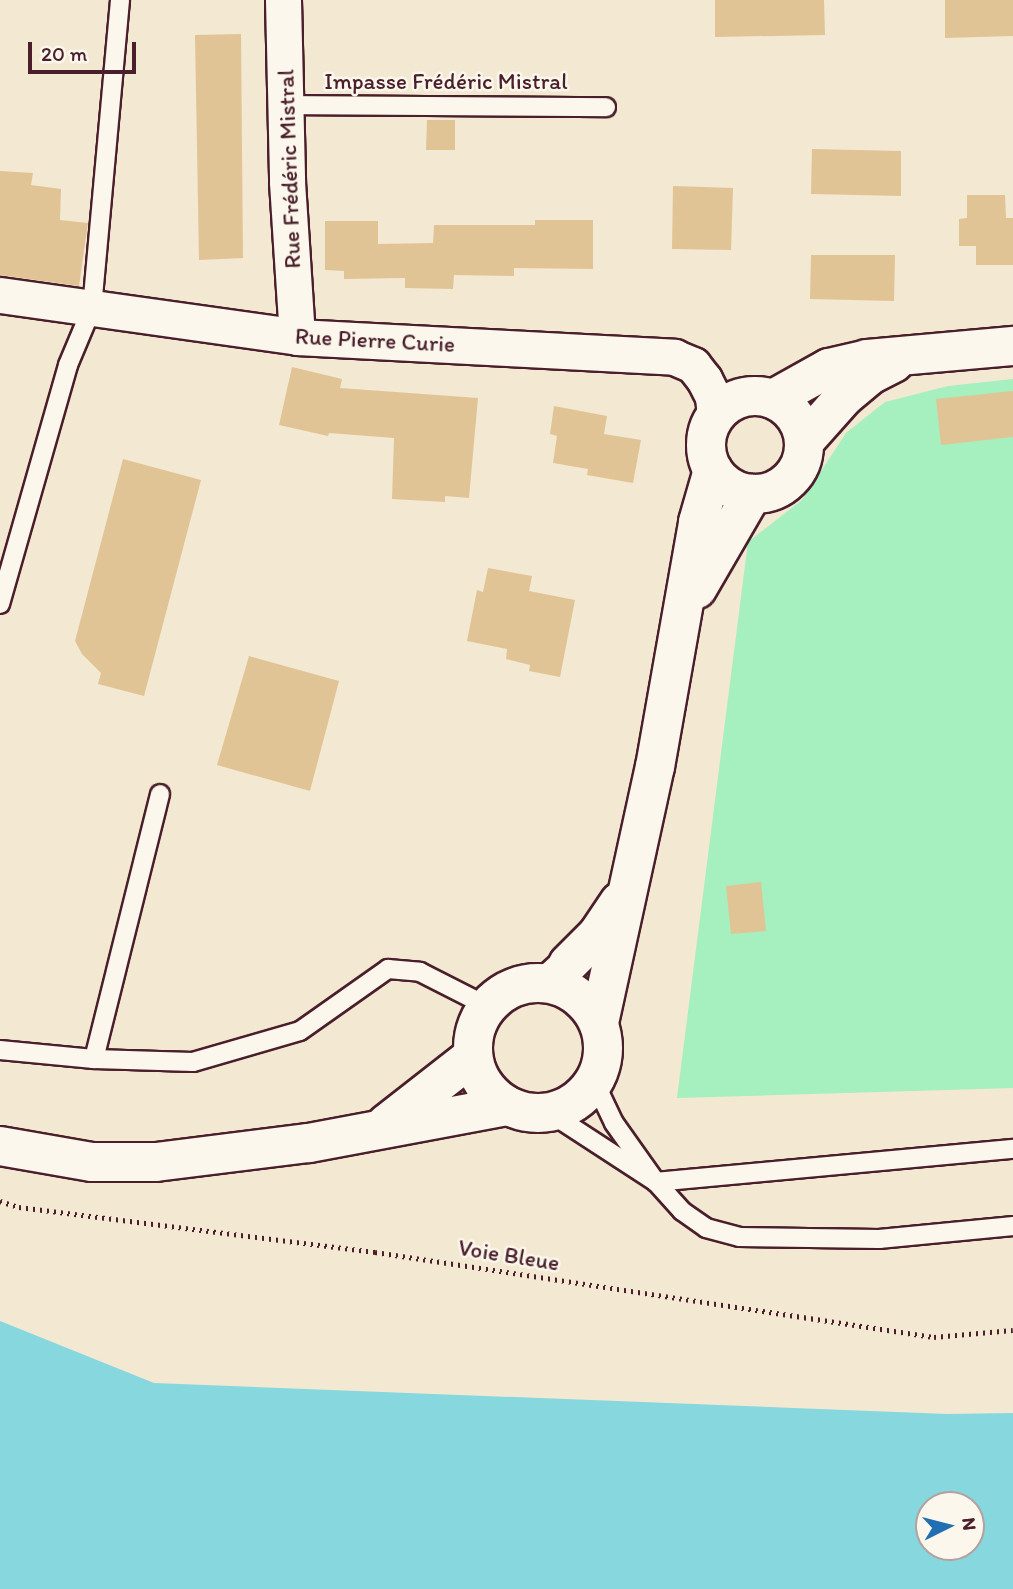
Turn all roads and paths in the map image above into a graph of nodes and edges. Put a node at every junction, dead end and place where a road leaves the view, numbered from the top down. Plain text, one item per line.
1 (120, 0) edge
2 (284, 0) edge
3 (285, 105) junction
4 (606, 107) dead end
5 (0, 295) edge
6 (92, 308) junction
7 (297, 337) junction
8 (1013, 346) edge
9 (909, 355) junction
10 (773, 399) junction
11 (715, 416) junction
12 (804, 442) junction
13 (713, 470) junction
14 (752, 494) junction
15 (0, 604) edge
16 (680, 621) junction
17 (160, 794) dead end
18 (626, 892) junction
19 (557, 973) junction
20 (487, 1006) junction
21 (598, 1023) junction
22 (0, 1050) edge
23 (473, 1056) junction
24 (94, 1059) junction
25 (595, 1083) junction
26 (507, 1106) junction
27 (550, 1113) junction
28 (381, 1128) junction
29 (0, 1146) edge
30 (1013, 1149) edge
31 (656, 1182) junction
32 (0, 1201) edge
33 (1013, 1226) edge
34 (1013, 1330) edge

1 - 6 lane
2 - 3 street, Rue Frédéric Mistral
3 - 4 lane, Impasse Frédéric Mistral
3 - 7 street, Rue Frédéric Mistral
5 - 6 street, Rue Pierre Curie
6 - 7 street, Rue Pierre Curie
6 - 15 lane
7 - 11 street, Rue Pierre Curie
8 - 9 street
9 - 10 street
9 - 12 street
10 - 11 street
10 - 12 street
11 - 13 street
12 - 14 street
13 - 14 street
13 - 16 street
14 - 16 street
16 - 18 street
17 - 24 lane
18 - 19 street
18 - 21 street
19 - 20 street
19 - 21 street
20 - 23 street
20 - 24 lane
21 - 25 street
22 - 24 lane
23 - 26 street
23 - 28 street
25 - 27 street
25 - 31 lane
26 - 27 street
26 - 28 street
27 - 31 lane
28 - 29 street
30 - 31 lane
31 - 33 lane
32 - 34 path, Voie Bleue

